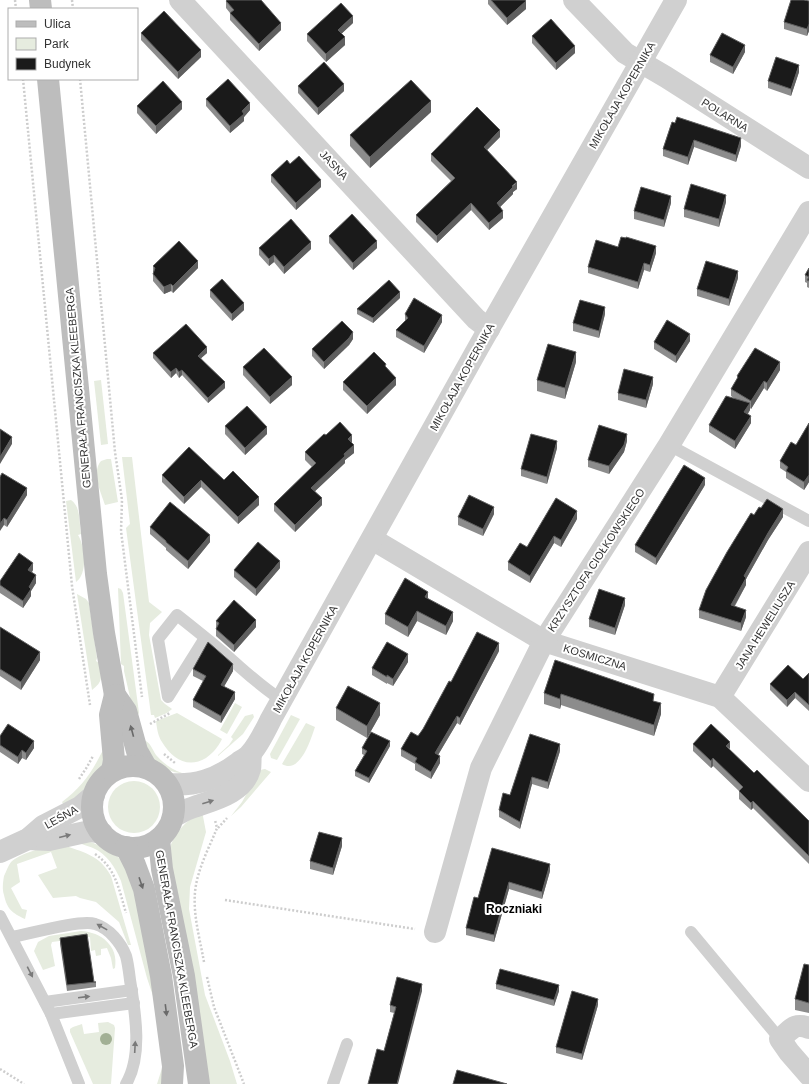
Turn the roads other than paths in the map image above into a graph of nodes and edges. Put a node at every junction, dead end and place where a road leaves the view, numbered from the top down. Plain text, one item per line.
1 (180, 0) edge
2 (574, 0) edge
3 (676, 0) edge
4 (640, 63) junction
5 (48, 80) edge
6 (809, 168) edge
7 (809, 212) edge
8 (489, 329) junction
9 (670, 445) junction
10 (809, 521) edge
11 (372, 539) junction
12 (809, 552) edge
13 (205, 638) junction
14 (544, 641) junction
15 (115, 695) junction
16 (720, 697) junction
17 (282, 700) junction
18 (251, 754) junction
19 (146, 768) junction
20 (112, 771) junction
21 (173, 775) junction
22 (809, 781) edge
23 (94, 795) junction
24 (173, 817) junction
25 (102, 833) junction
26 (28, 839) junction
27 (159, 839) junction
28 (126, 847) junction
29 (0, 852) edge
30 (0, 916) edge
31 (435, 932) road end
32 (691, 932) dead end
33 (12, 937) junction
34 (132, 990) junction
35 (45, 1002) junction
36 (134, 1003) junction
37 (51, 1014) junction
38 (809, 1028) edge
39 (780, 1039) junction
40 (347, 1044) dead end
41 (809, 1075) edge
42 (79, 1084) edge
43 (126, 1084) edge
44 (172, 1084) edge
45 (199, 1084) edge
46 (334, 1084) edge

1 - 8 street, JASNA
2 - 4 street, POLARNA
3 - 4 street, MIKOŁAJA KOPERNIKA
4 - 6 street, POLARNA
4 - 8 street, MIKOŁAJA KOPERNIKA
5 - 15 main road, GENERAŁA FRANCISZKA KLEEBERGA
7 - 9 street, KRZYSZTOFA CIOŁKOWSKIEGO
8 - 11 street, MIKOŁAJA KOPERNIKA
9 - 10 lane
9 - 14 street, KRZYSZTOFA CIOŁKOWSKIEGO
11 - 14 street, KOSMICZNA
11 - 17 street, MIKOŁAJA KOPERNIKA
12 - 16 street, JANA HEWELIUSZA
13 - 13 lane
13 - 17 lane
14 - 16 street, KOSMICZNA
14 - 31 street, KRZYSZTOFA CIOŁKOWSKIEGO
19 -> 15 main road, GENERAŁA FRANCISZKA KLEEBERGA
15 - 20 main road, GENERAŁA FRANCISZKA KLEEBERGA
16 - 22 street, KOSMICZNA
17 - 18 street, MIKOŁAJA KOPERNIKA
18 - 21 street, MIKOŁAJA KOPERNIKA
24 -> 18 street, MIKOŁAJA KOPERNIKA
19 - 20 main road
19 - 21 main road
20 - 23 main road
21 - 24 main road
23 - 25 main road
23 - 26 street, LEŚNA
24 - 27 main road
26 -> 25 street, LEŚNA
25 - 28 main road
26 - 29 street, LEŚNA
27 - 28 main road
27 - 45 main road, GENERAŁA FRANCISZKA KLEEBERGA
28 -> 44 main road, GENERAŁA FRANCISZKA KLEEBERGA
30 - 33 lane
32 - 39 lane
34 -> 33 lane
33 -> 35 lane
35 -> 34 lane
34 - 36 lane
35 - 37 lane
36 - 37 lane
43 -> 36 lane
37 - 42 lane
38 - 39 street
39 - 41 street
40 - 46 lane

